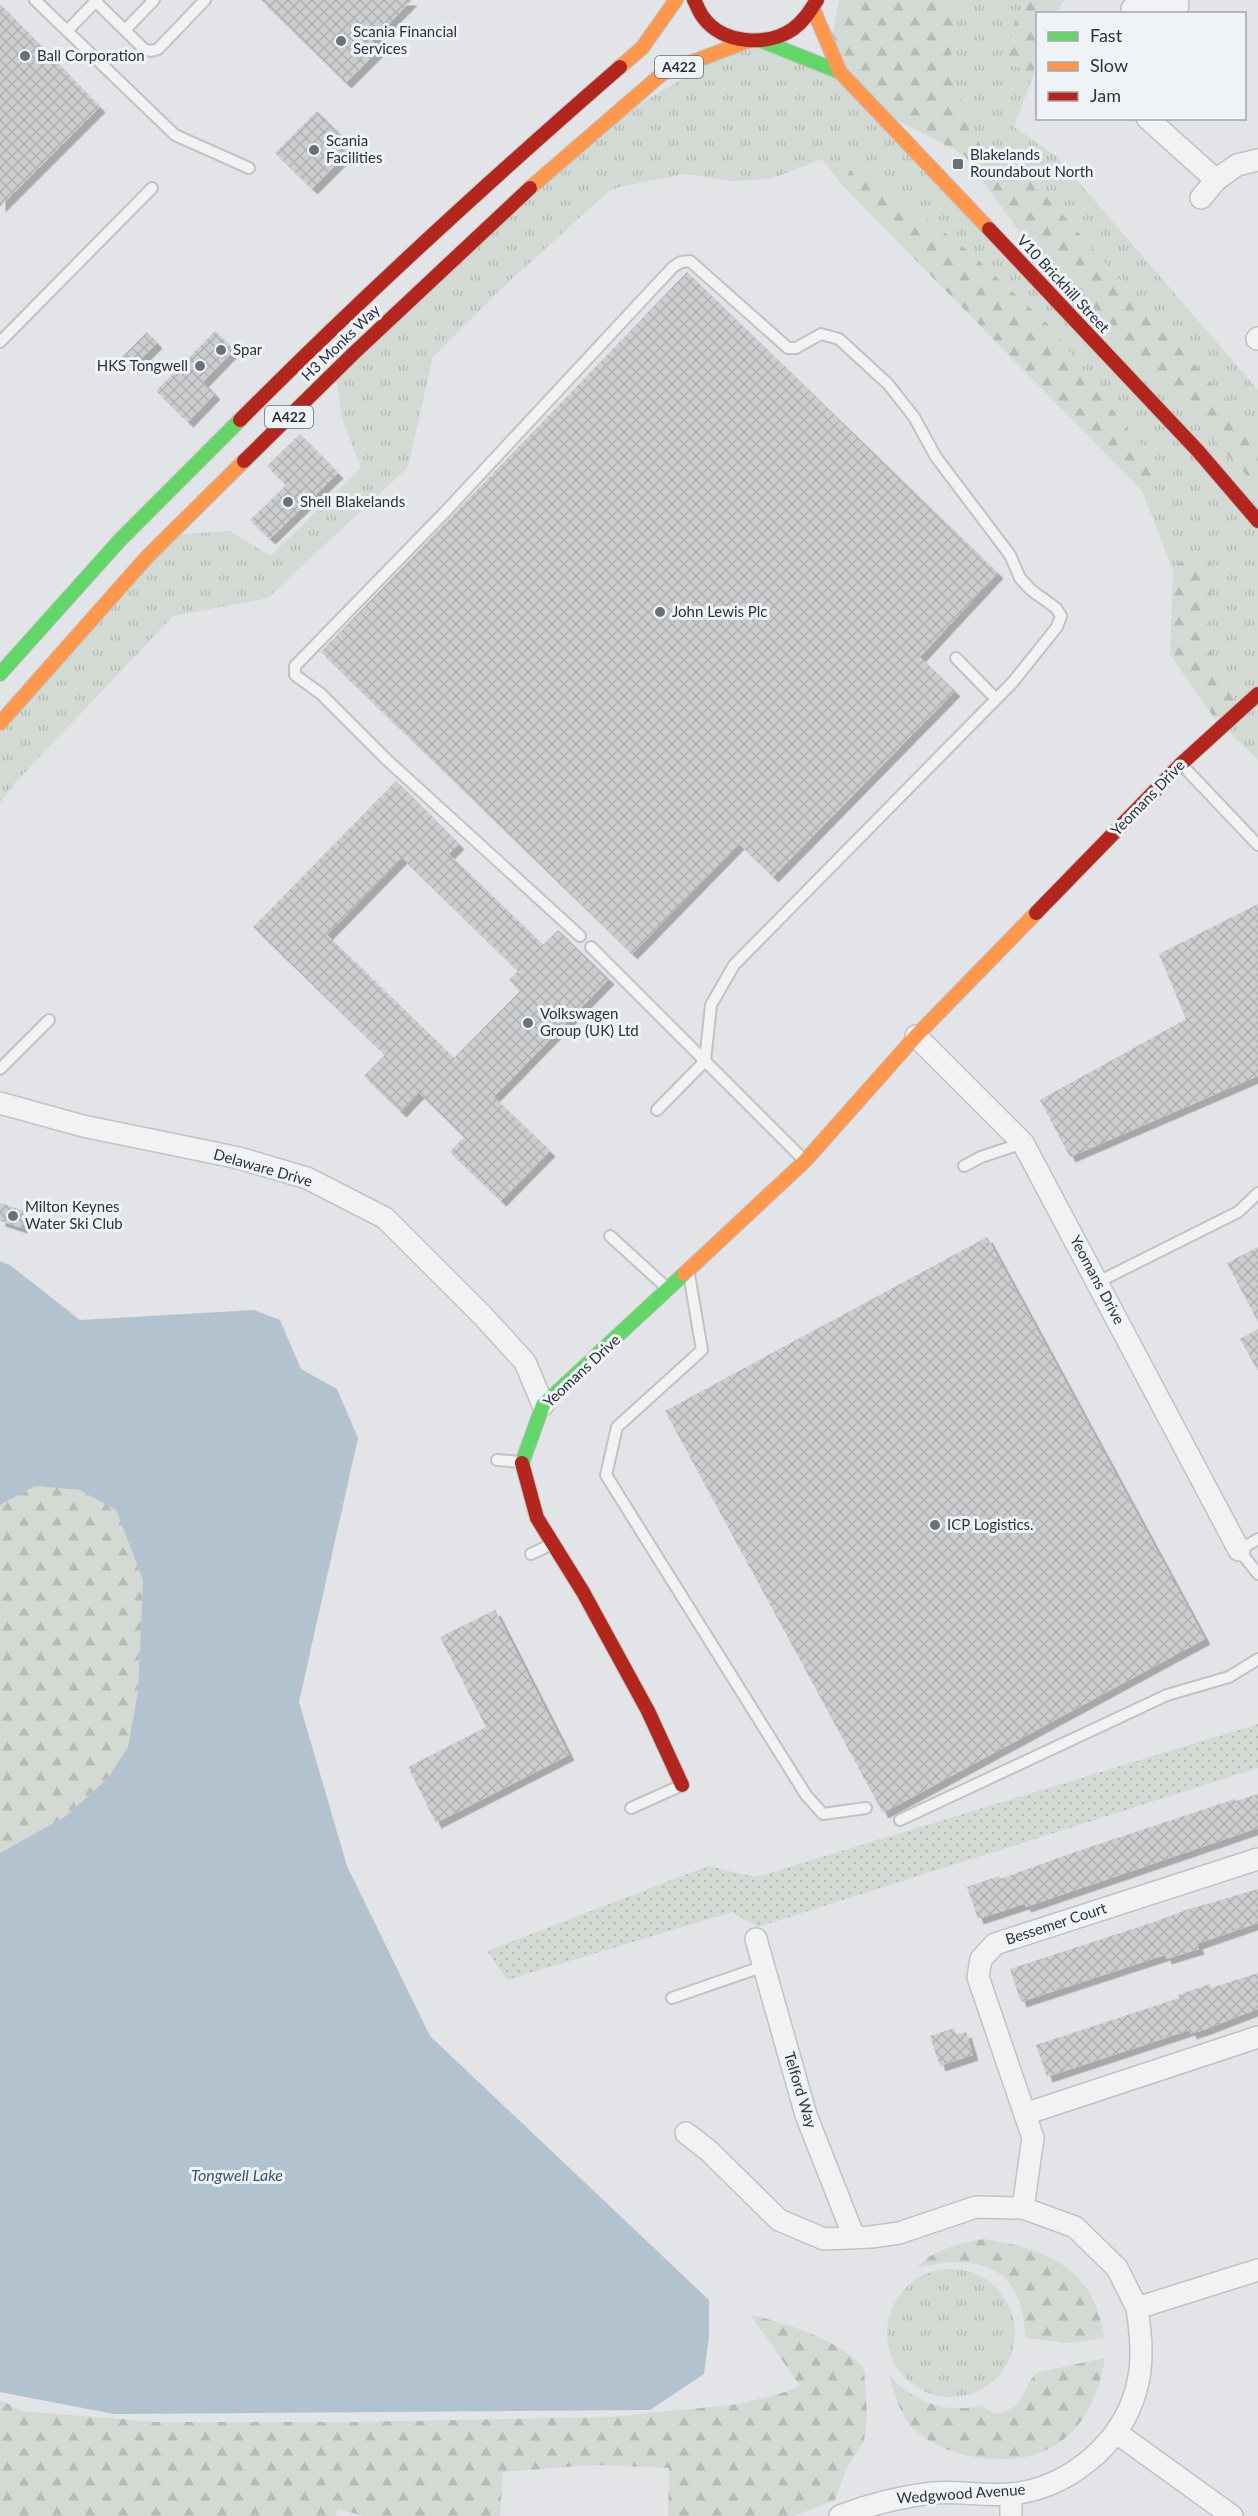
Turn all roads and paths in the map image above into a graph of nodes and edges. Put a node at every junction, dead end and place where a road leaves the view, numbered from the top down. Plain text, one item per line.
1 (96, 0) edge
2 (154, 0) edge
3 (205, 0) edge
4 (676, 0) edge
5 (694, 0) edge
6 (37, 1) edge
7 (815, 4) edge
8 (1178, 7) edge
9 (1132, 9) dead end
10 (125, 30) junction
11 (67, 31) junction
12 (748, 42) junction
13 (762, 42) junction
14 (840, 72) junction
15 (1148, 120) edge
16 (1258, 160) edge
17 (249, 168) dead end
18 (1216, 180) junction
19 (152, 188) dead end
20 (1201, 198) dead end
21 (0, 342) edge
22 (1258, 521) edge
23 (956, 658) dead end
24 (0, 674) edge
25 (1258, 694) edge
26 (996, 699) junction
27 (0, 723) edge
28 (1181, 764) junction
29 (1258, 844) edge
30 (580, 936) dead end
31 (591, 947) dead end
32 (49, 1020) dead end
33 (916, 1036) junction
34 (705, 1061) junction
35 (0, 1069) edge
36 (0, 1103) edge
37 (657, 1110) dead end
38 (1023, 1143) junction
39 (805, 1161) junction
40 (964, 1166) dead end
41 (1258, 1193) edge
42 (610, 1236) dead end
43 (688, 1271) junction
44 (1098, 1282) junction
45 (669, 1290) junction
46 (543, 1405) junction
47 (497, 1460) dead end
48 (522, 1462) junction
49 (1258, 1539) edge
50 (553, 1544) junction
51 (1239, 1550) junction
52 (531, 1554) dead end
53 (1258, 1574) edge
54 (1258, 1659) edge
55 (682, 1785) joint
56 (631, 1808) dead end
57 (866, 1808) dead end
58 (900, 1820) dead end
59 (1258, 1859) edge
60 (756, 1939) dead end
61 (764, 1966) junction
62 (672, 1998) dead end
63 (1258, 2037) edge
64 (1025, 2114) junction
65 (686, 2133) dead end
66 (1023, 2208) junction
67 (855, 2237) junction
68 (1258, 2270) edge
69 (1137, 2308) junction
70 (1117, 2433) junction
71 (1011, 2494) junction
72 (840, 2516) edge
73 (1011, 2516) edge
74 (1232, 2516) edge

1 - 10 lane
1 - 11 lane
2 - 10 lane
3 - 10 lane
4 - 24 street, H3 Monks Way / A422
5 - 12 street, A422
6 - 11 lane
7 - 13 street, A422
7 - 14 street, V10 Brickhill Street
8 - 9 street
11 - 17 lane
12 - 13 street, A422
12 - 27 street, H3 Monks Way / A422
13 - 14 street, V10 Brickhill Street
14 - 22 street, V10 Brickhill Street
15 - 18 street
16 - 18 street
18 - 20 street
19 - 21 lane
23 - 26 lane
25 - 28 street, Yeomans Drive
26 - 30 lane
26 - 34 lane
28 - 29 lane
28 - 33 street, Yeomans Drive
31 - 34 lane
32 - 35 lane
33 - 38 street, Yeomans Drive
33 - 39 street, Yeomans Drive
34 - 37 lane
34 - 39 lane
36 - 46 street, Delaware Drive
38 - 40 lane
38 - 44 street, Yeomans Drive
39 - 43 street, Yeomans Drive
41 - 44 lane
42 - 45 lane
43 - 45 street, Yeomans Drive
43 - 57 lane
44 - 51 street, Yeomans Drive
45 - 46 street, Yeomans Drive
46 - 48 street, Yeomans Drive
47 - 48 lane
48 - 50 street
49 - 51 lane
50 - 52 lane
50 - 55 street
51 - 53 lane
54 - 58 lane
55 - 56 lane
59 - 64 street, Bessemer Court
60 - 61 street, Telford Way
61 - 62 lane
61 - 67 street, Telford Way
63 - 64 street
64 - 66 street, Bessemer Court
65 - 67 street, Wedgwood Avenue
66 - 67 street, Wedgwood Avenue
66 - 69 street, Wedgwood Avenue
68 - 69 street
69 - 70 street, Wedgwood Avenue
70 - 71 street, Wedgwood Avenue
70 - 74 street
71 - 72 street, Wedgwood Avenue
71 - 73 street

